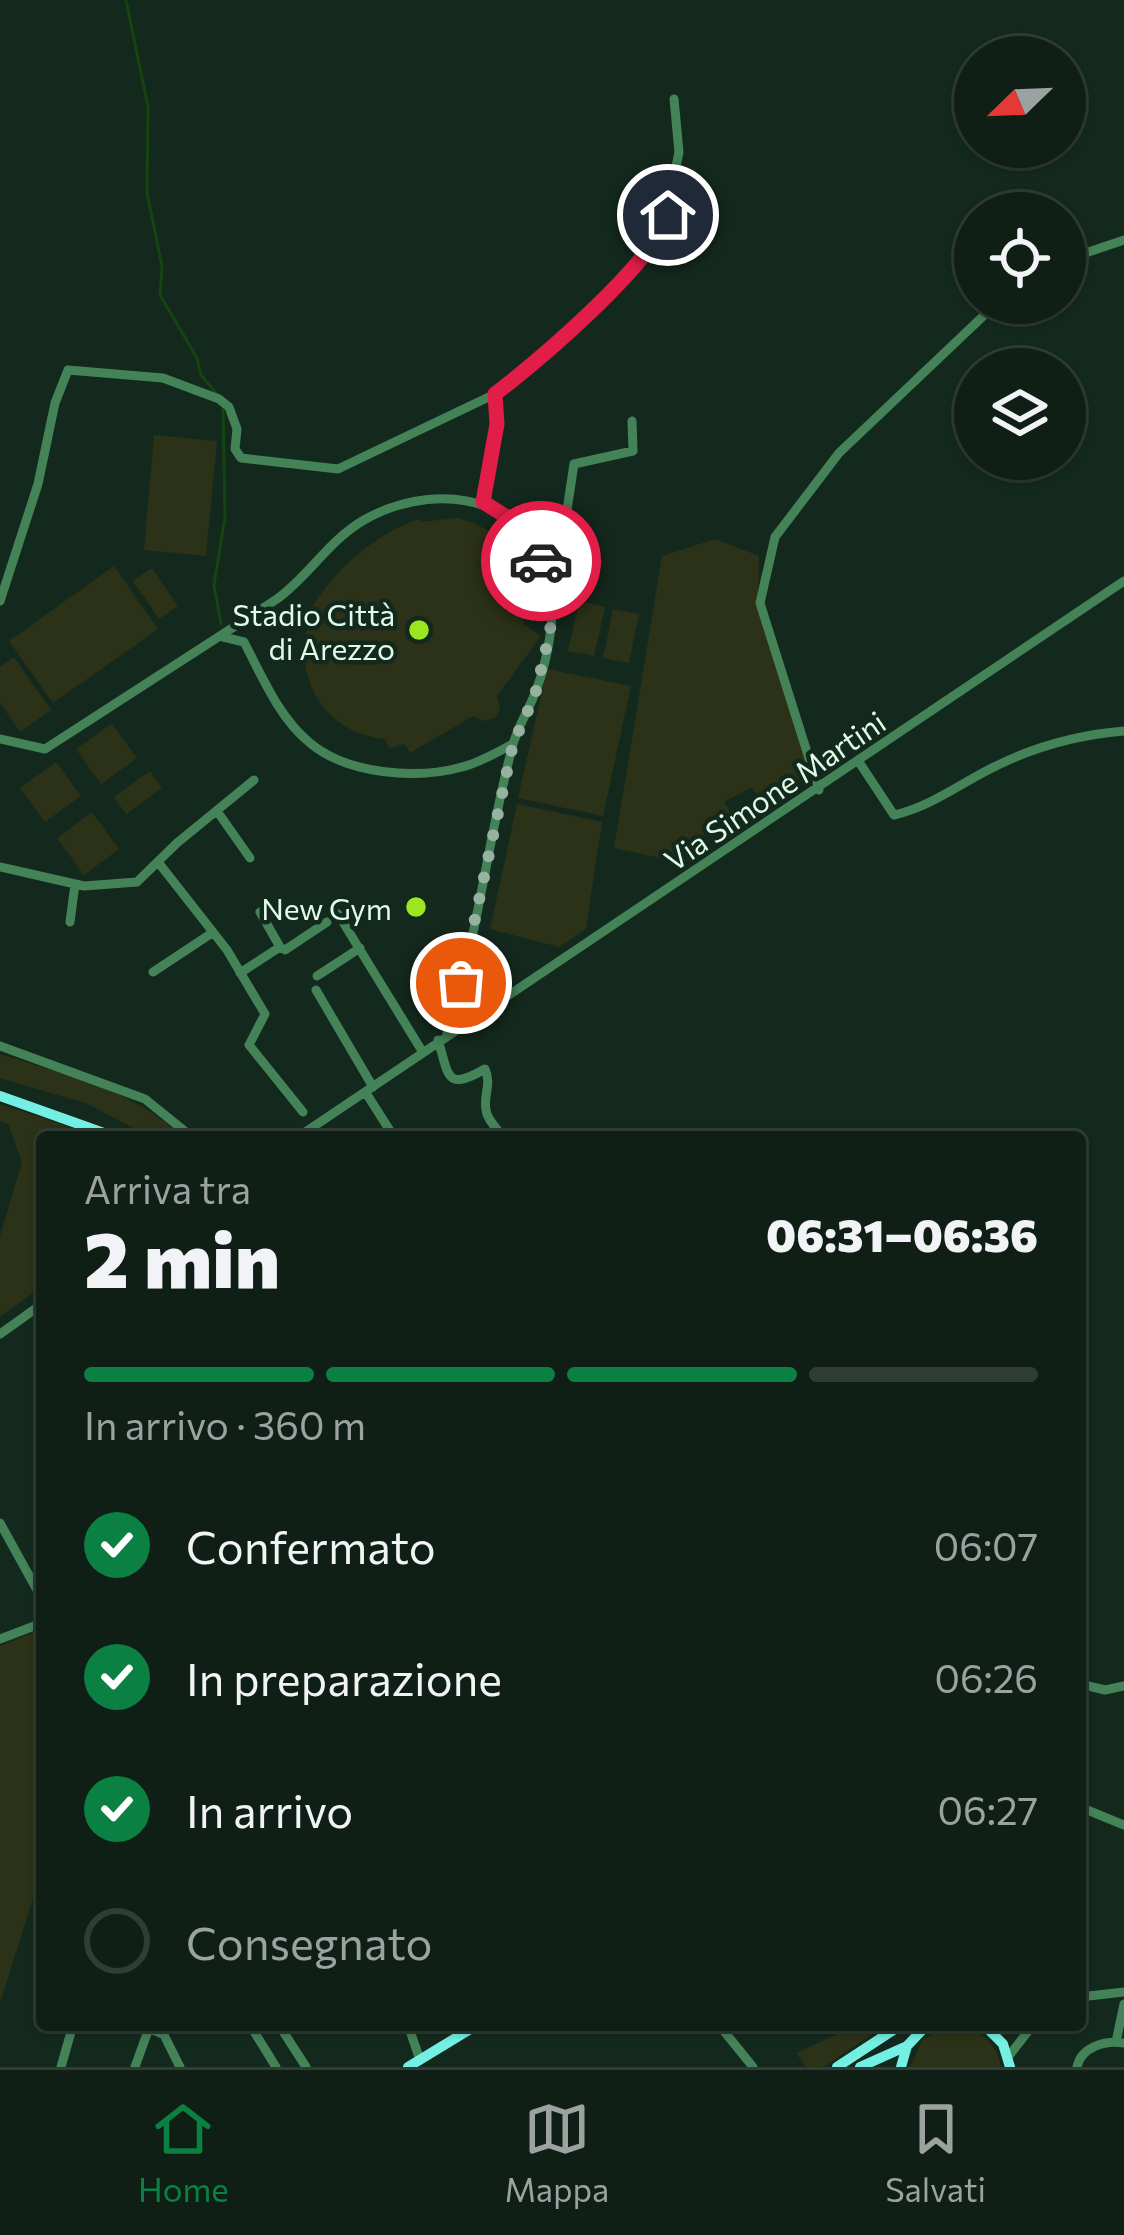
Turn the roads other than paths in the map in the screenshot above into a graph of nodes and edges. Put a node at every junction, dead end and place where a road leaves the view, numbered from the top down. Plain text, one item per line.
1 (674, 100) dead end
2 (1124, 240) edge
3 (1086, 253) edge
4 (975, 324) edge
5 (495, 394) junction
6 (632, 421) dead end
7 (483, 502) junction
8 (1124, 581) edge
9 (0, 601) edge
10 (552, 607) junction
11 (212, 640) junction
12 (1124, 731) edge
13 (0, 740) edge
14 (513, 744) junction
15 (859, 762) junction
16 (254, 780) dead end
17 (819, 790) junction
18 (217, 811) junction
19 (250, 858) dead end
20 (158, 862) junction
21 (0, 867) edge
22 (75, 884) junction
23 (272, 904) dead end
24 (338, 914) dead end
25 (70, 922) dead end
26 (327, 922) dead end
27 (212, 933) junction
28 (280, 947) junction
29 (360, 948) junction
30 (153, 972) dead end
31 (240, 973) junction
32 (317, 976) dead end
33 (316, 990) dead end
34 (443, 1037) junction
35 (0, 1046) edge
36 (422, 1051) junction
37 (369, 1090) junction
38 (0, 1096) edge
39 (303, 1112) dead end
40 (100, 1131) edge
41 (185, 1131) edge
42 (307, 1131) edge
43 (391, 1131) edge
44 (498, 1131) edge
45 (36, 1308) edge
46 (0, 1334) edge
47 (0, 1523) edge
48 (36, 1580) edge
49 (36, 1626) edge
50 (0, 1640) edge
51 (1086, 1685) edge
52 (1124, 1686) edge
53 (1086, 1810) edge
54 (1124, 1825) edge
55 (1124, 1992) edge
56 (1086, 1996) edge
57 (1124, 2004) edge
58 (71, 2031) edge
59 (148, 2031) edge
60 (155, 2031) edge
61 (254, 2031) edge
62 (284, 2031) edge
63 (409, 2031) edge
64 (467, 2031) edge
65 (724, 2031) edge
66 (892, 2031) edge
67 (919, 2031) edge
68 (991, 2031) edge
69 (1029, 2031) edge
70 (1120, 2043) edge
71 (907, 2046) junction
72 (1009, 2062) edge
73 (414, 2063) edge
74 (58, 2067) edge
75 (135, 2067) edge
76 (180, 2067) edge
77 (276, 2067) edge
78 (306, 2067) edge
79 (753, 2067) edge
80 (837, 2067) edge
81 (860, 2067) edge
82 (901, 2067) edge
83 (1077, 2067) edge

1 - 5 street
2 - 3 street
4 - 17 street
5 - 7 street
5 - 9 street
6 - 10 street
7 - 10 street
7 - 11 street
8 - 15 street, Via Simone Martini
10 - 14 street
11 - 13 street
11 - 14 street
12 - 15 street
14 - 34 street
15 - 17 street, Via Simone Martini
16 - 18 street
17 - 34 street, Via Simone Martini
18 - 19 street
18 - 20 street
20 - 22 street
20 - 27 street
21 - 22 street
22 - 25 street
23 - 28 street
24 - 29 street
26 - 28 street
27 - 30 street
27 - 31 street
28 - 31 street
29 - 32 street
29 - 36 street
31 - 39 street
33 - 37 street
34 - 36 street, Via Simone Martini
34 - 44 street
35 - 41 street
36 - 37 street, Via Simone Martini
37 - 42 street, Via Simone Martini
37 - 43 street
38 - 40 main road
45 - 46 street
47 - 48 street
49 - 50 street
51 - 52 street
53 - 54 street
55 - 56 street
57 - 70 street
58 - 74 street
59 - 75 street
60 - 76 street
61 - 77 street
62 - 78 street
63 - 73 street
64 - 73 main road
65 - 79 street
66 - 80 main road
67 - 71 main road
68 - 72 main road
69 - 72 street
70 - 83 street
71 - 81 main road
71 - 82 main road

